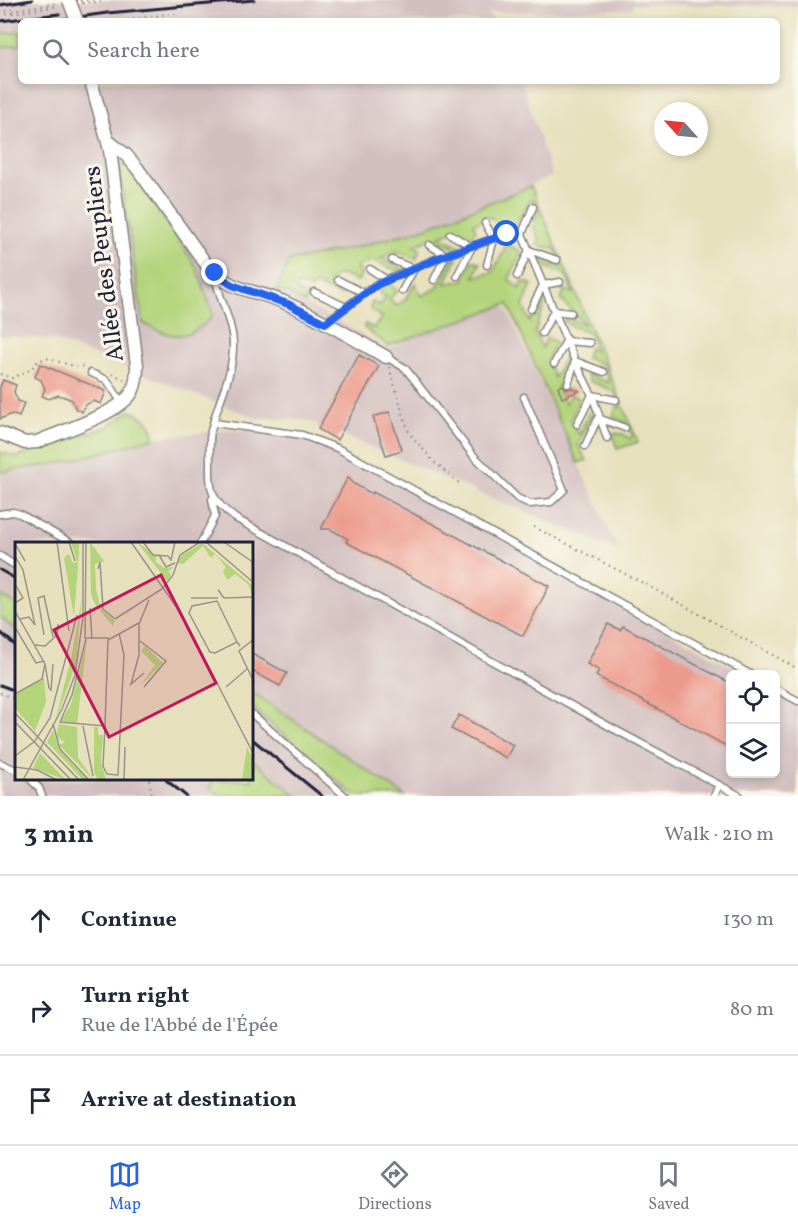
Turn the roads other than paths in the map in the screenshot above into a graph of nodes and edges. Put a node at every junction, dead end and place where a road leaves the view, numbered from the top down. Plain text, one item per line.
1 (67, 3) edge
2 (75, 18) edge
3 (92, 84) edge
4 (108, 141) junction
5 (533, 207) dead end
6 (485, 223) dead end
7 (450, 234) dead end
8 (522, 234) junction
9 (494, 239) junction
10 (429, 245) dead end
11 (472, 247) junction
12 (529, 250) junction
13 (446, 255) junction
14 (393, 260) dead end
15 (556, 260) dead end
16 (487, 265) dead end
17 (370, 269) dead end
18 (414, 269) junction
19 (215, 273) junction
20 (457, 276) dead end
21 (517, 276) dead end
22 (338, 280) dead end
23 (387, 280) junction
24 (434, 280) dead end
25 (560, 282) dead end
26 (543, 285) junction
27 (402, 291) dead end
28 (314, 292) dead end
29 (364, 293) junction
30 (346, 307) junction
31 (531, 309) dead end
32 (554, 311) junction
33 (571, 313) dead end
34 (325, 323) junction
35 (542, 333) dead end
36 (566, 341) junction
37 (590, 343) dead end
38 (386, 357) joint
39 (575, 361) junction
40 (554, 364) dead end
41 (91, 370) road end
42 (604, 372) dead end
43 (568, 384) dead end
44 (592, 395) junction
45 (524, 397) dead end
46 (616, 400) dead end
47 (123, 403) junction
48 (598, 418) junction
49 (214, 423) junction
50 (577, 424) dead end
51 (625, 428) dead end
52 (0, 433) edge
53 (607, 438) dead end
54 (585, 446) dead end
55 (211, 493) junction
56 (0, 514) edge
57 (69, 542) edge
58 (201, 542) edge
59 (0, 556) edge
60 (15, 565) edge
61 (741, 670) edge
62 (780, 691) edge
63 (798, 701) edge
64 (254, 716) edge
65 (0, 763) edge
66 (15, 770) edge
67 (33, 781) edge
68 (720, 785) junction
69 (42, 796) edge
70 (345, 796) edge
71 (714, 796) edge
72 (741, 796) edge

1 - 2 street, bridge
3 - 4 street, Allée des Peupliers
4 - 19 street
4 - 47 street, Allée des Peupliers
5 - 8 lane
6 - 9 lane
7 - 11 lane
8 - 9 lane
8 - 12 lane
9 - 11 lane
9 - 16 lane
10 - 13 lane
11 - 13 lane
11 - 20 lane
12 - 15 lane
12 - 21 lane
12 - 26 lane
13 - 18 lane
13 - 24 lane
14 - 18 lane
17 - 23 lane
18 - 23 lane
18 - 27 lane
19 - 34 street
19 - 49 lane
22 - 29 lane
23 - 29 lane
25 - 26 lane
26 - 31 lane
26 - 32 lane
28 - 30 lane
29 - 30 lane
30 - 34 lane
32 - 33 lane
32 - 35 lane
32 - 36 lane
34 - 38 street
36 - 37 lane
36 - 39 lane
36 - 40 lane
38 - 45 lane
39 - 42 lane
39 - 43 lane
39 - 44 lane
41 - 47 lane
44 - 46 lane
44 - 48 lane
44 - 50 lane
47 - 52 street
48 - 51 lane
48 - 53 lane
48 - 54 lane
49 - 55 lane
49 - 61 lane
55 - 58 lane
55 - 68 lane
56 - 57 lane
59 - 60 lane
62 - 63 lane
64 - 70 lane
65 - 66 lane
67 - 69 lane
68 - 71 lane
68 - 72 lane

